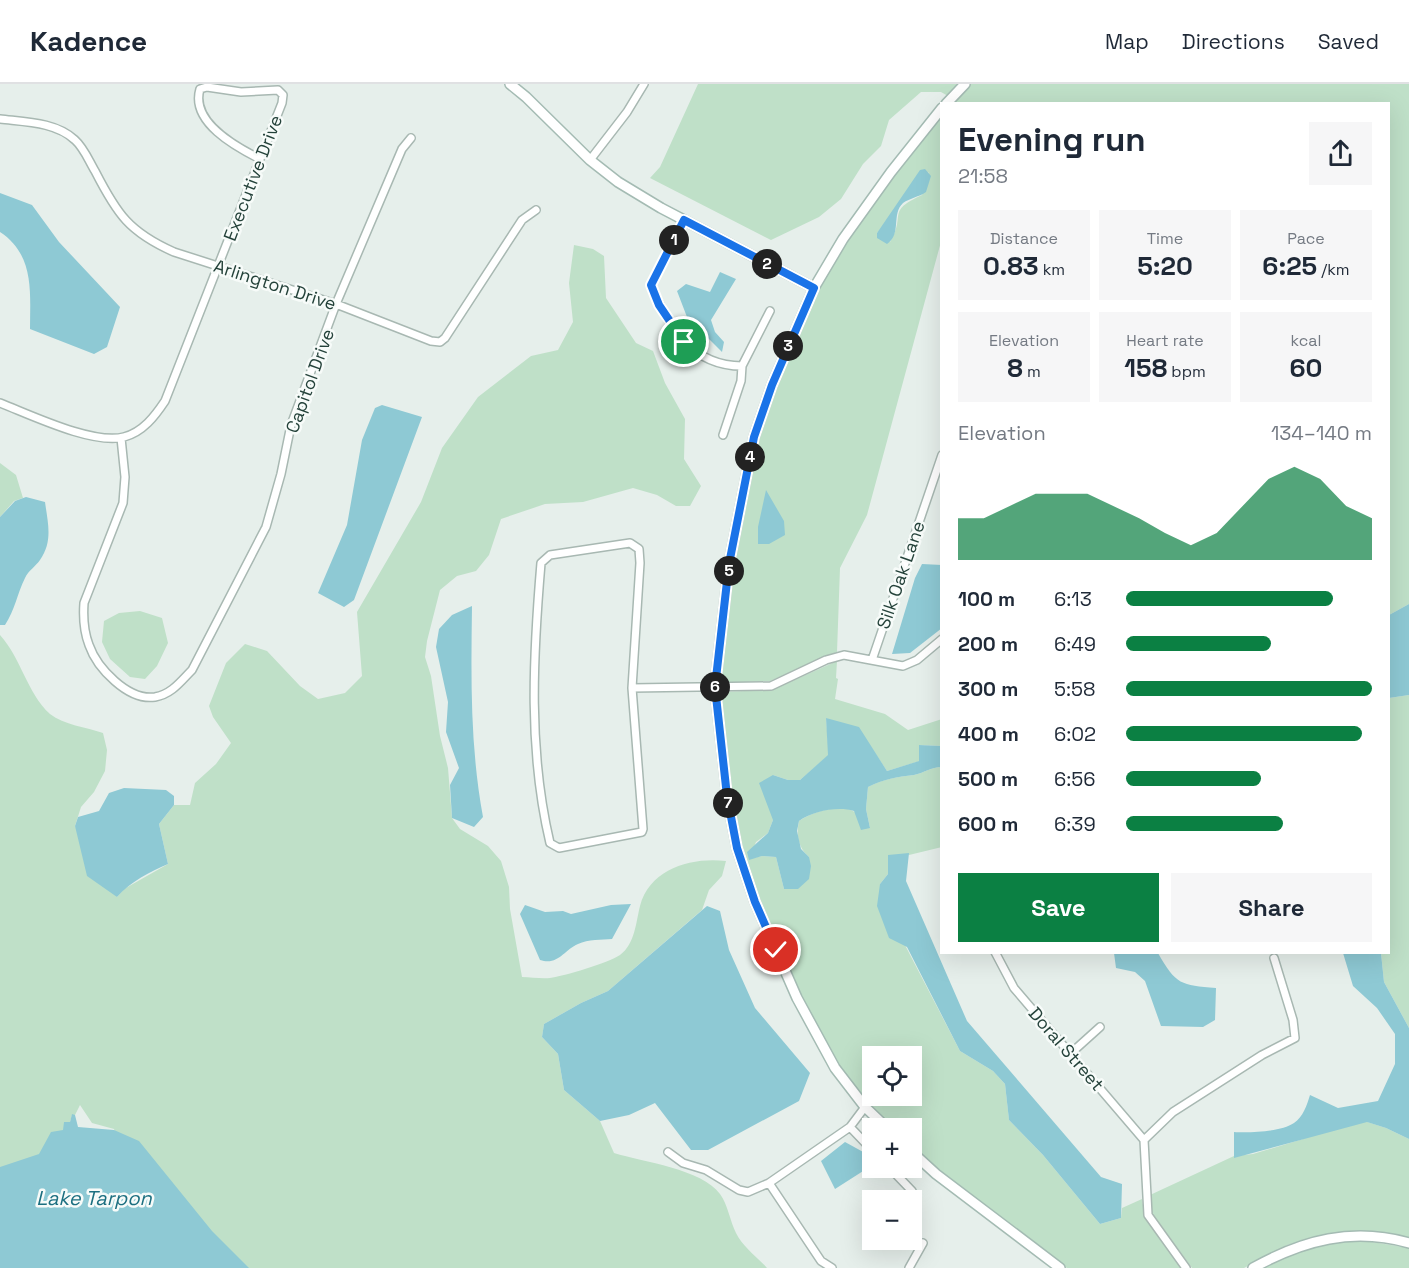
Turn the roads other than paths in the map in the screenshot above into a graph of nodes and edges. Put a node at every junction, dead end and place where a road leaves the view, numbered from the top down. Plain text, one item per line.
1 (510, 84) edge
2 (644, 84) edge
3 (965, 84) edge
4 (948, 102) edge
5 (940, 111) edge
6 (0, 119) edge
7 (411, 138) dead end
8 (260, 159) junction
9 (590, 160) junction
10 (536, 210) dead end
11 (684, 220) junction
12 (219, 266) junction
13 (814, 288) junction
14 (336, 304) junction
15 (770, 311) dead end
16 (742, 366) junction
17 (0, 404) edge
18 (723, 435) dead end
19 (122, 438) junction
20 (940, 461) edge
21 (940, 641) edge
22 (872, 660) junction
23 (715, 687) junction
24 (632, 688) junction
25 (996, 954) edge
26 (1274, 958) dead end
27 (1100, 1027) dead end
28 (1070, 1054) junction
29 (865, 1107) junction
30 (877, 1118) edge
31 (850, 1127) junction
32 (862, 1140) edge
33 (1144, 1140) junction
34 (668, 1152) dead end
35 (922, 1161) edge
36 (900, 1178) edge
37 (769, 1183) junction
38 (911, 1190) edge
39 (923, 1243) dead end
40 (1409, 1243) edge
41 (832, 1268) edge
42 (909, 1268) edge
43 (1060, 1268) edge
44 (1186, 1268) edge
45 (1253, 1268) edge

1 - 9 street
2 - 9 street
3 - 4 street
5 - 13 street
6 - 12 street, Arlington Drive
7 - 14 street, Capitol Drive
8 - 8 street, Executive Drive
8 - 12 street, Executive Drive
9 - 11 street
10 - 14 street, Arlington Drive
11 - 13 street
11 - 16 street
12 - 14 street, Arlington Drive
12 - 19 street, Executive Drive
13 - 23 street
14 - 19 street, Capitol Drive
15 - 16 street
16 - 18 street
17 - 19 street
20 - 22 street, Silk Oak Lane
21 - 22 street
22 - 23 street
23 - 24 street
23 - 29 street
24 - 24 street
25 - 28 street, Doral Street
26 - 33 street
27 - 28 street
28 - 33 street, Doral Street
29 - 30 street
29 - 31 street
31 - 32 street
31 - 37 street
33 - 44 street
34 - 37 street
35 - 43 street
36 - 38 street
37 - 41 street
39 - 42 street
40 - 45 street

